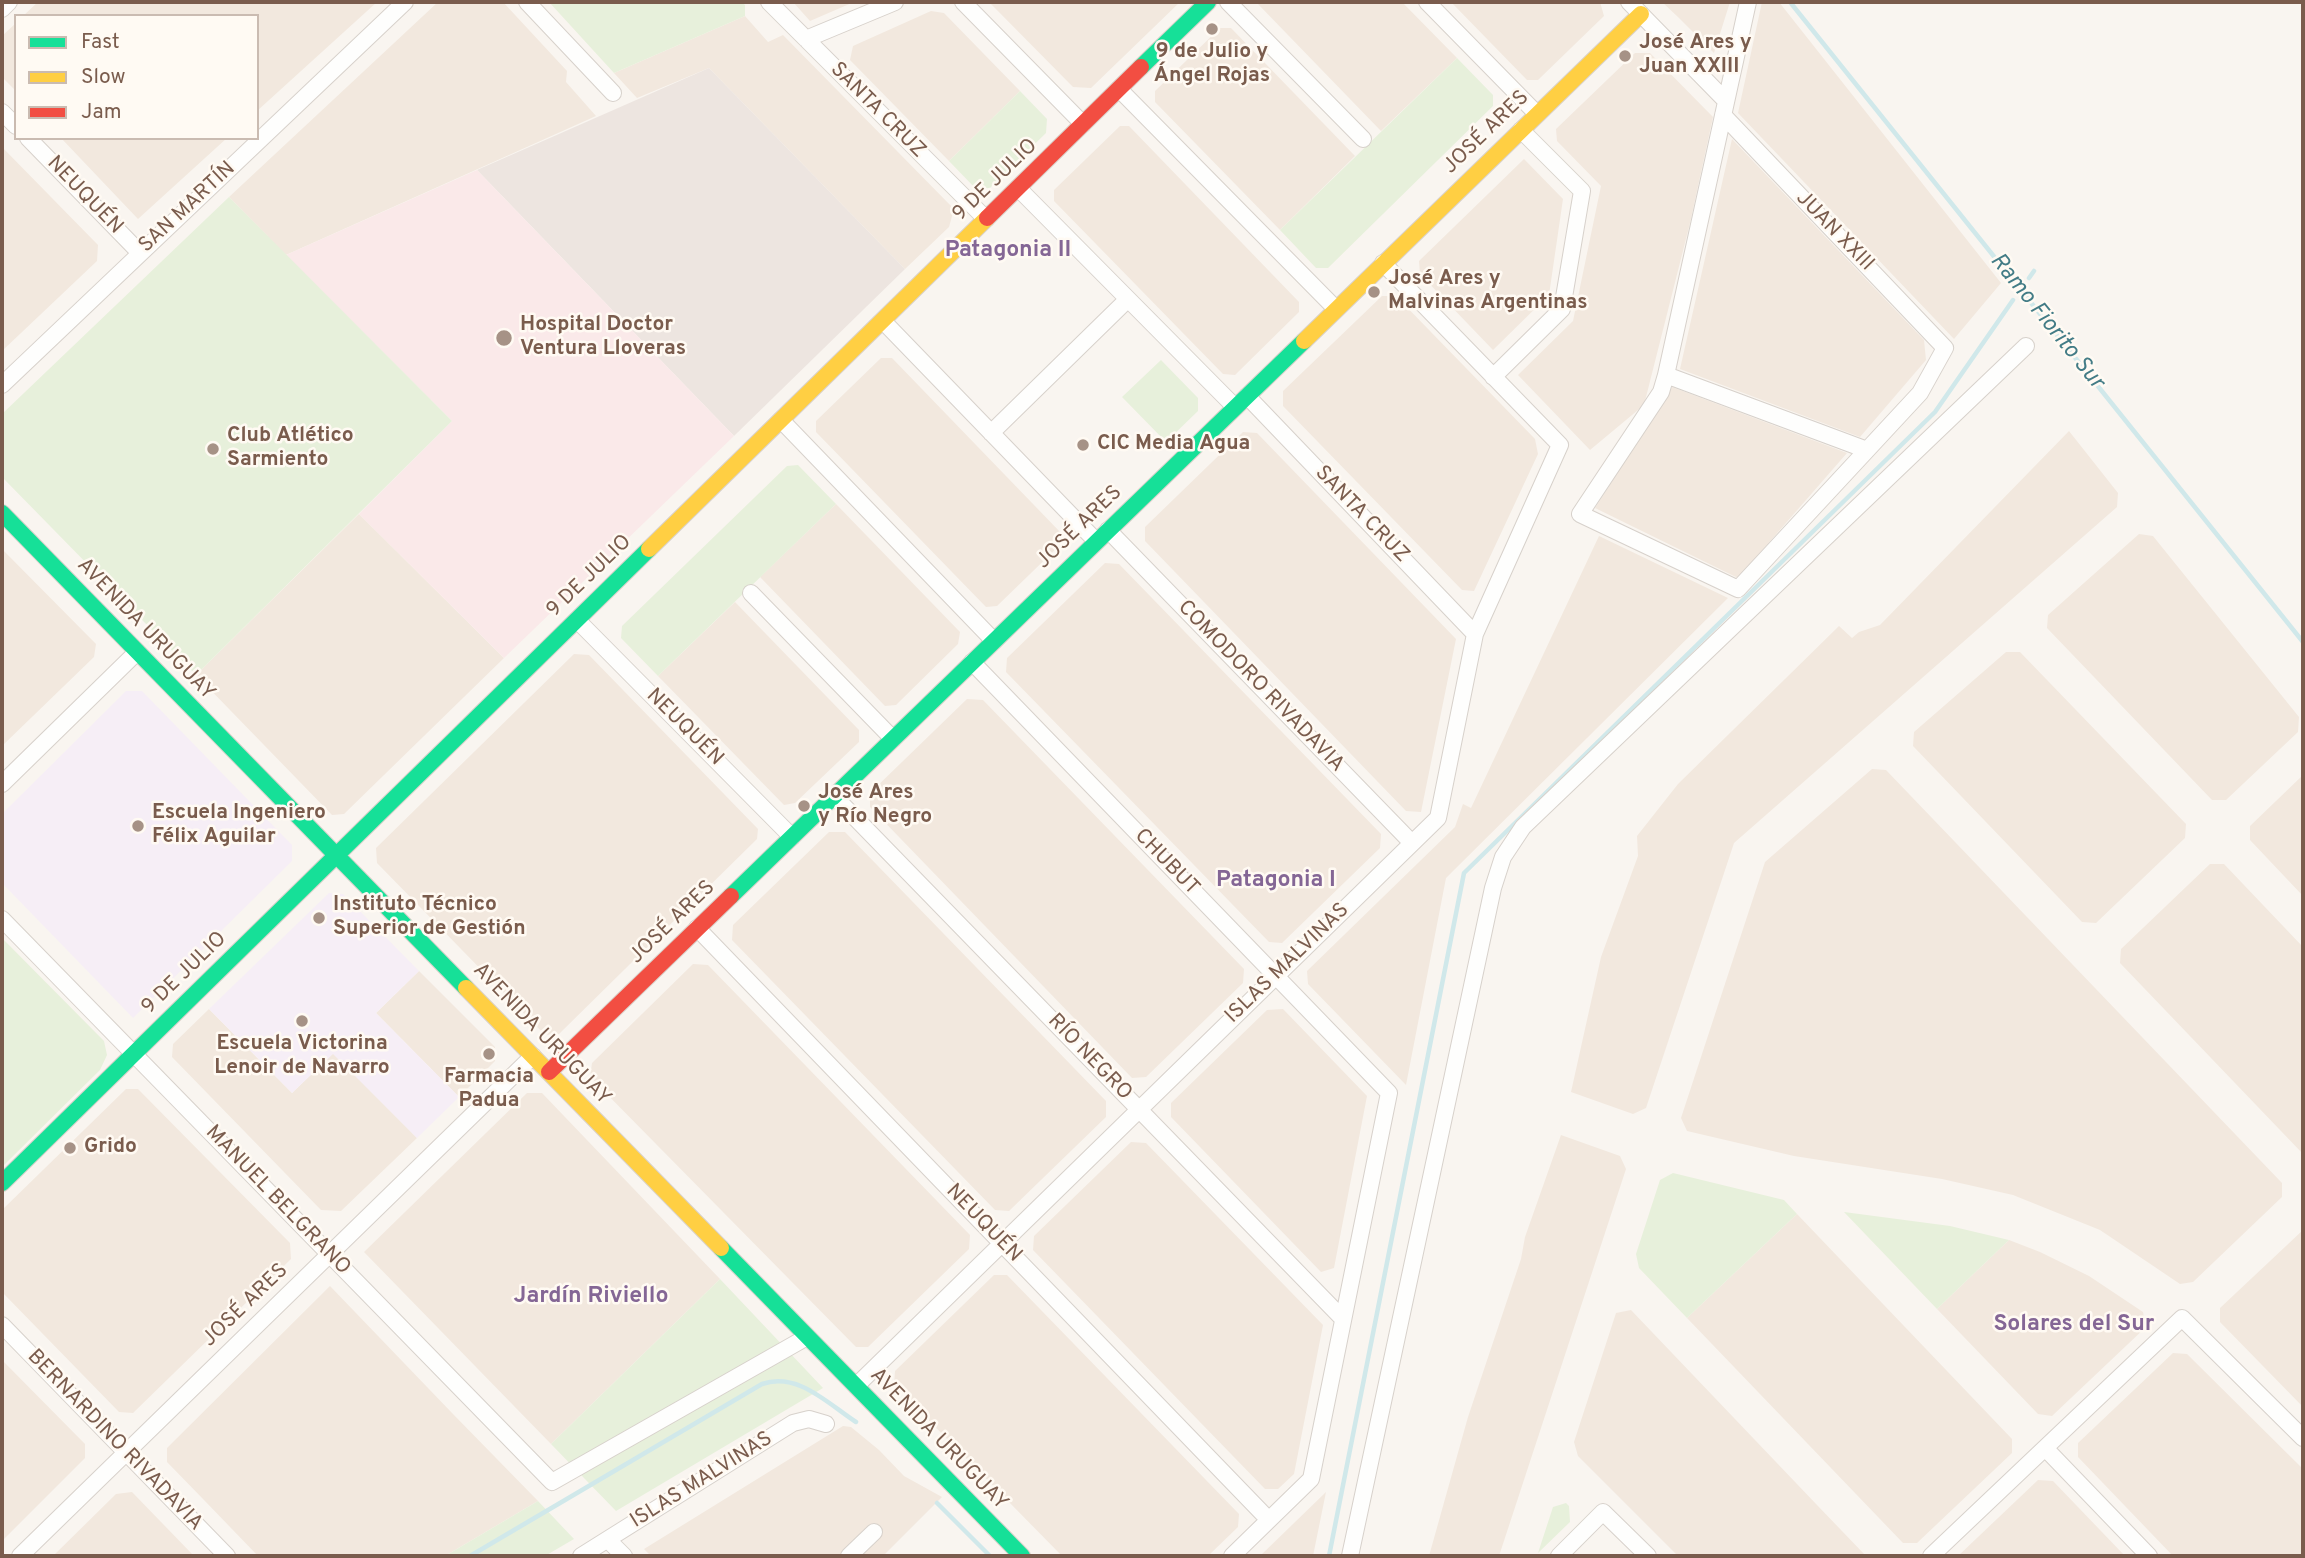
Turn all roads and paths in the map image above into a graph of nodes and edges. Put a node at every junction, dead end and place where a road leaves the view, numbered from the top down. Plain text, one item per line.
1 (9, 2) edge
2 (405, 2) edge
3 (527, 2) edge
4 (769, 2) edge
5 (895, 2) edge
6 (963, 2) edge
7 (1208, 2) edge
8 (1228, 2) edge
9 (1427, 2) edge
10 (1748, 2) edge
11 (1635, 8) edge
12 (2, 9) edge
13 (806, 39) junction
14 (1119, 89) junction
15 (613, 93) dead end
16 (1724, 108) junction
17 (1537, 114) junction
18 (1083, 124) junction
19 (1521, 130) junction
20 (1363, 139) dead end
21 (30, 140) edge
22 (1018, 188) junction
23 (986, 219) junction
24 (140, 253) junction
25 (1383, 264) junction
26 (1128, 299) junction
27 (1336, 309) junction
28 (883, 321) junction
29 (2026, 346) dead end
30 (1666, 375) junction
31 (1493, 377) junction
32 (2, 384) edge
33 (1241, 401) junction
34 (781, 420) junction
35 (991, 433) junction
36 (1867, 450) junction
37 (2, 513) edge
38 (1102, 536) junction
39 (751, 593) dead end
40 (577, 620) junction
41 (1475, 634) junction
42 (994, 641) junction
43 (137, 652) junction
44 (972, 662) junction
45 (893, 738) junction
46 (2, 784) edge
47 (834, 796) junction
48 (792, 837) junction
49 (1412, 843) junction
50 (336, 855) junction
51 (2, 919) edge
52 (697, 928) junction
53 (1276, 976) junction
54 (133, 1054) junction
55 (533, 1056) junction
56 (549, 1072) junction
57 (1139, 1110) junction
58 (2, 1183) edge
59 (1002, 1244) junction
60 (330, 1254) junction
61 (1343, 1320) junction
62 (2, 1325) edge
63 (807, 1337) junction
64 (856, 1386) junction
65 (827, 1424) dead end
66 (2303, 1438) edge
67 (2045, 1448) junction
68 (126, 1452) junction
69 (1269, 1520) junction
70 (874, 1532) dead end
71 (608, 1540) junction
72 (20, 1556) edge
73 (227, 1556) edge
74 (581, 1556) edge
75 (624, 1556) edge
76 (849, 1556) edge
77 (1022, 1556) edge
78 (1232, 1556) edge
79 (1350, 1556) edge
80 (1559, 1556) edge
81 (1648, 1556) edge
82 (1931, 1556) edge
83 (2149, 1556) edge

1 - 12 street
2 - 24 street, SAN MARTÍN
3 - 15 street
4 - 13 street, SANTA CRUZ
5 - 13 street
6 - 18 street
7 - 14 street, 9 DE JULIO
8 - 20 street
9 - 17 street
10 - 16 street
11 - 16 street, JUAN XXIII
11 - 17 street, JOSÉ ARES
13 - 23 street, SANTA CRUZ
14 - 18 street, 9 DE JULIO
14 - 27 street
16 - 30 street
16 - 36 street, JUAN XXIII
17 - 19 street, JOSÉ ARES
18 - 22 street, 9 DE JULIO
19 - 25 street, JOSÉ ARES
19 - 31 street
21 - 24 street, NEUQUÉN
22 - 23 street, 9 DE JULIO
22 - 26 street, SANTA CRUZ
23 - 28 street, 9 DE JULIO
24 - 32 street, SAN MARTÍN
25 - 27 street, JOSÉ ARES
25 - 31 street
26 - 33 street, SANTA CRUZ
26 - 35 street
27 - 33 street, JOSÉ ARES
28 - 34 street, 9 DE JULIO
28 - 35 street, COMODORO RIVADAVIA
29 - 79 street
30 - 36 street
30 - 36 street
31 - 41 street, ISLAS MALVINAS
33 - 38 street, JOSÉ ARES
33 - 41 street, SANTA CRUZ
34 - 40 street, 9 DE JULIO
34 - 42 street
35 - 38 street, COMODORO RIVADAVIA
37 - 43 street, AVENIDA URUGUAY
38 - 42 street, JOSÉ ARES
38 - 49 street, COMODORO RIVADAVIA
39 - 45 street
40 - 48 street, NEUQUÉN
40 - 50 street, 9 DE JULIO
41 - 49 street, ISLAS MALVINAS
42 - 44 street, JOSÉ ARES
43 - 46 street
43 - 50 street, AVENIDA URUGUAY
44 - 45 street, JOSÉ ARES
44 - 53 street, CHUBUT
45 - 47 street, JOSÉ ARES
47 - 48 street, JOSÉ ARES
47 - 57 street, RÍO NEGRO
48 - 52 street, JOSÉ ARES
49 - 53 street, ISLAS MALVINAS
50 - 54 street, 9 DE JULIO
50 - 55 street, AVENIDA URUGUAY
51 - 54 street, MANUEL BELGRANO
52 - 56 street, JOSÉ ARES
52 - 59 street, NEUQUÉN
53 - 57 street, ISLAS MALVINAS
53 - 61 street, CHUBUT
54 - 58 street, 9 DE JULIO
54 - 60 street, MANUEL BELGRANO
55 - 56 street, AVENIDA URUGUAY
55 - 60 street, JOSÉ ARES
56 - 63 street, AVENIDA URUGUAY
57 - 59 street, ISLAS MALVINAS
57 - 61 street, RÍO NEGRO
59 - 64 street, ISLAS MALVINAS
59 - 69 street, NEUQUÉN
60 - 63 street, MANUEL BELGRANO
60 - 68 street, JOSÉ ARES
61 - 69 street
62 - 68 street, BERNARDINO RIVADAVIA
63 - 64 street, AVENIDA URUGUAY
64 - 77 street, AVENIDA URUGUAY
65 - 71 street, ISLAS MALVINAS
66 - 67 street
67 - 82 street
67 - 83 street
68 - 72 street, JOSÉ ARES
68 - 73 street, BERNARDINO RIVADAVIA
69 - 78 street
70 - 76 street
71 - 74 street, ISLAS MALVINAS
71 - 75 street
80 - 81 street

